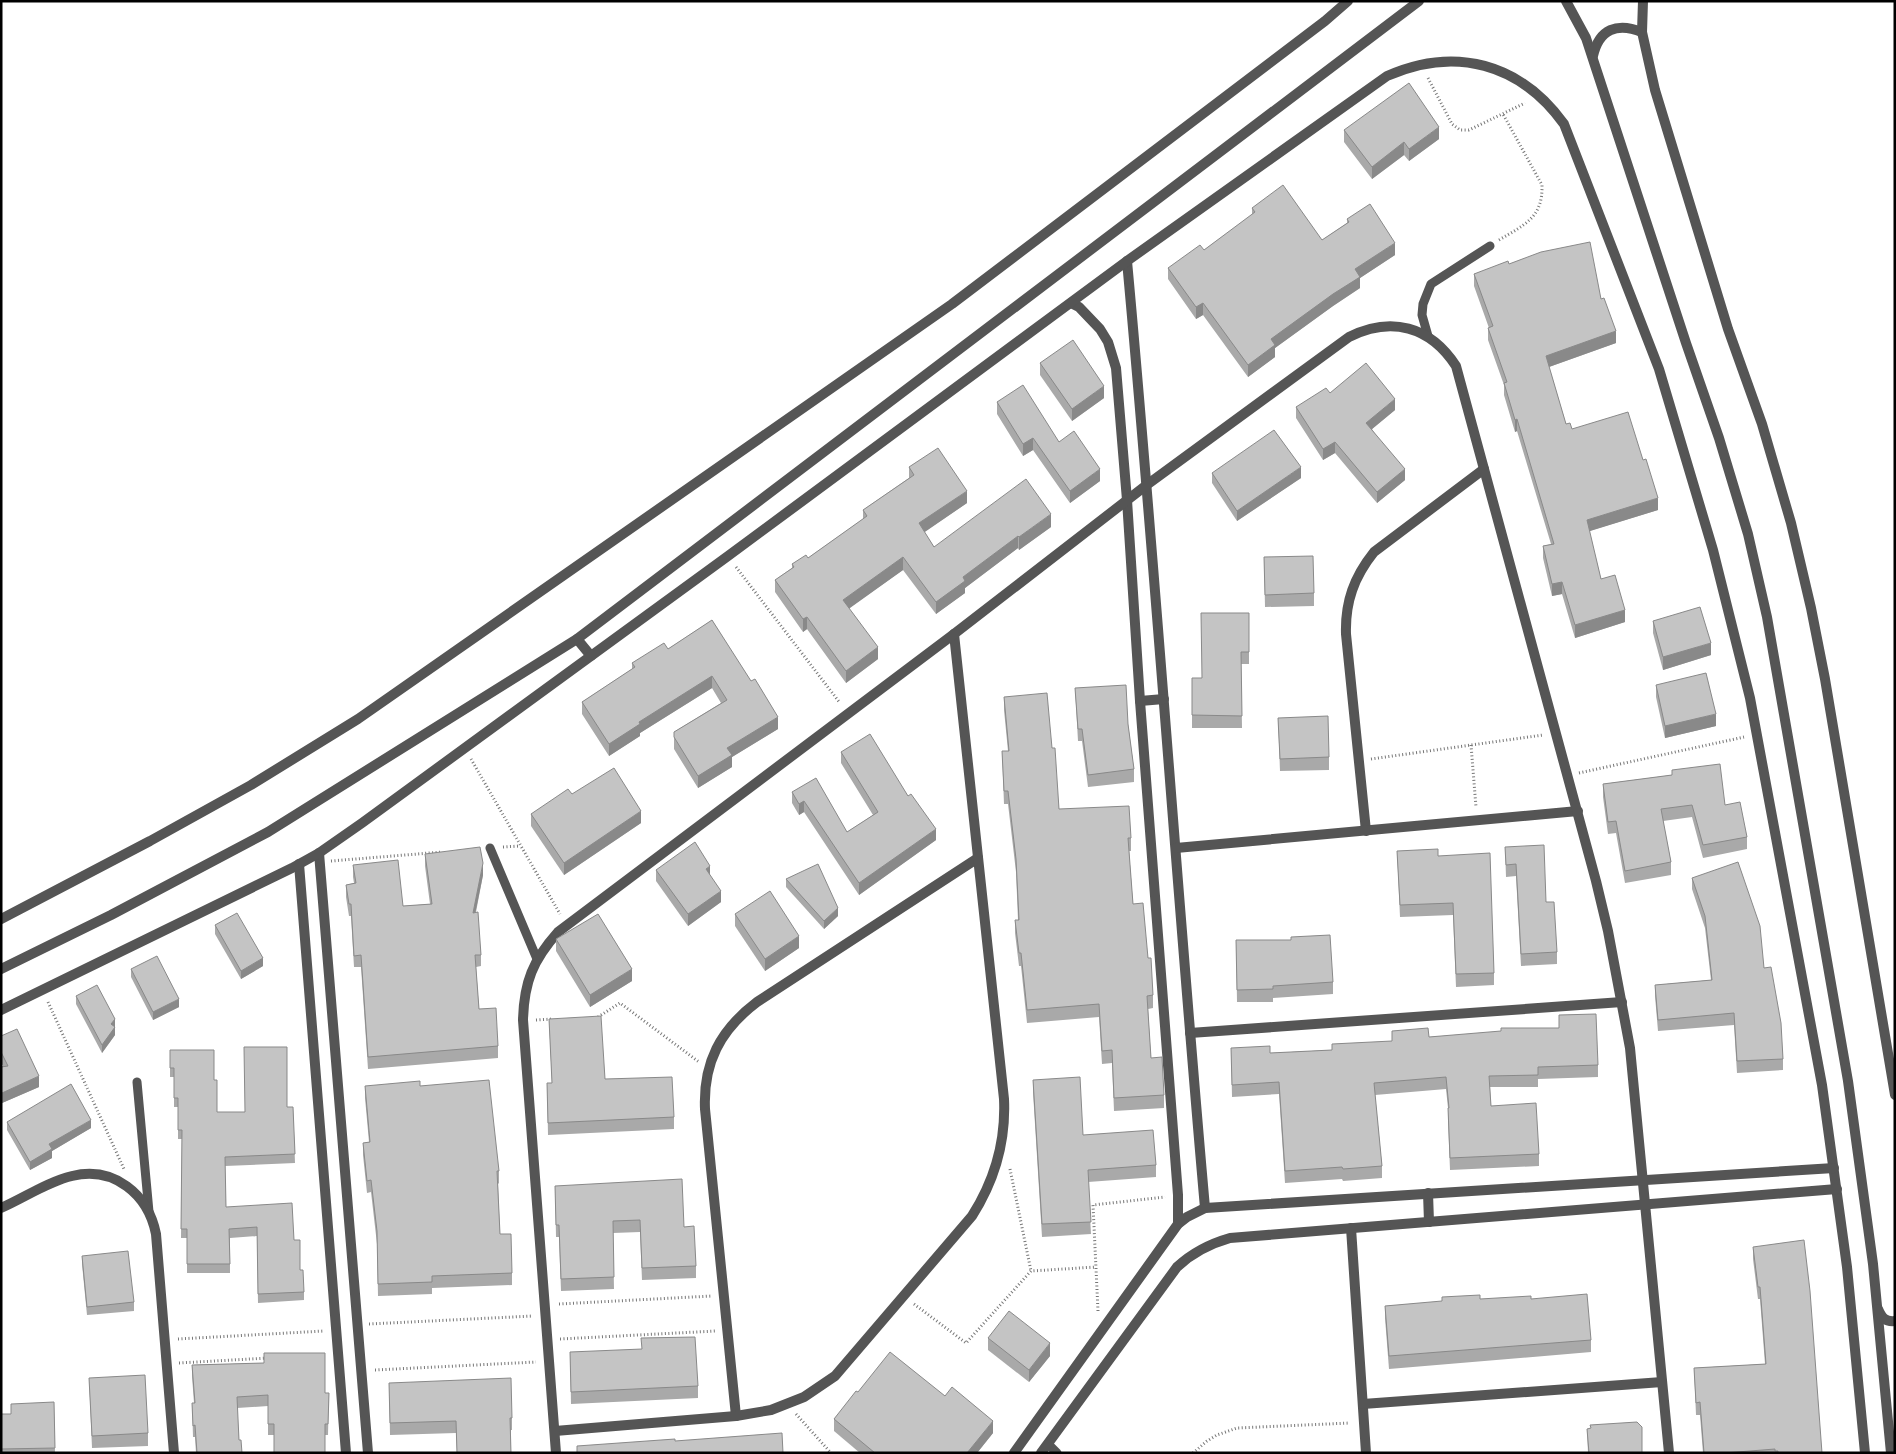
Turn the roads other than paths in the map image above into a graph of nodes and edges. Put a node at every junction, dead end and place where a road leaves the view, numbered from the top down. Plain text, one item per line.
1 (1348, 1) edge
2 (1419, 1) edge
3 (1566, 1) edge
4 (1643, 1) edge
5 (1642, 32) junction
6 (1592, 58) junction
7 (1490, 246) road end
8 (1127, 261) junction
9 (1071, 303) junction
10 (1428, 336) junction
11 (1484, 469) junction
12 (1148, 484) junction
13 (1127, 500) junction
14 (954, 634) junction
15 (577, 639) junction
16 (591, 656) junction
17 (1164, 699) junction
18 (1140, 701) junction
19 (1578, 811) junction
20 (1366, 831) junction
21 (490, 848) road end
22 (1176, 848) junction
23 (319, 857) junction
24 (978, 858) junction
25 (298, 864) junction
26 (1, 919) edge
27 (537, 959) junction
28 (1, 969) edge
29 (1622, 1002) junction
30 (1, 1010) edge
31 (1190, 1033) junction
32 (137, 1082) dead end
33 (1895, 1095) edge
34 (1834, 1168) junction
35 (1643, 1180) junction
36 (1837, 1190) junction
37 (1428, 1193) junction
38 (1645, 1205) junction
39 (1, 1208) edge
40 (1205, 1208) junction
41 (149, 1212) junction
42 (1429, 1222) junction
43 (1178, 1224) junction
44 (1351, 1228) junction
45 (1877, 1306) junction
46 (1895, 1321) edge
47 (1662, 1382) junction
48 (1363, 1404) junction
49 (736, 1416) junction
50 (1895, 1430) edge
51 (555, 1431) junction
52 (1890, 1442) junction
53 (1048, 1444) junction
54 (174, 1453) edge
55 (346, 1453) edge
56 (368, 1453) edge
57 (556, 1453) edge
58 (1014, 1453) edge
59 (1041, 1453) edge
60 (1057, 1453) edge
61 (1366, 1453) edge
62 (1669, 1453) edge
63 (1865, 1453) edge
64 (1890, 1453) edge

1 - 26 street
2 - 15 street
3 - 6 street
4 - 5 street
5 - 6 street
5 - 33 street
6 - 45 street
7 - 10 lane
8 - 9 street
8 - 12 street
8 - 34 street
9 - 13 street
9 - 16 street
10 - 11 street
10 - 12 street
11 - 19 street
11 - 20 street
12 - 13 street
12 - 17 street
13 - 14 street
13 - 18 street
14 - 24 street
14 - 27 street
15 - 16 street
15 - 28 street
16 - 23 street
17 - 18 street
17 - 22 street
18 - 43 street
19 - 20 street
19 - 29 street
20 - 22 street
21 - 27 lane
22 - 31 street
23 - 25 street
23 - 56 street
24 - 49 street
24 - 49 street
25 - 30 street
25 - 55 street
27 - 51 street
29 - 31 street
29 - 35 street
31 - 40 street
32 - 41 lane
34 - 35 street
34 - 36 street
35 - 37 street
35 - 38 street
36 - 38 street
36 - 63 street
37 - 40 street
37 - 42 street
38 - 42 street
38 - 47 street
39 - 41 street
40 - 43 street
41 - 54 street
42 - 44 street
43 - 58 street
44 - 48 street
44 - 53 street
45 - 46 street
45 - 52 street
47 - 48 street
47 - 62 street
48 - 61 street
49 - 51 street
50 - 52 street
51 - 57 street
52 - 64 street
53 - 59 street
53 - 60 lane

